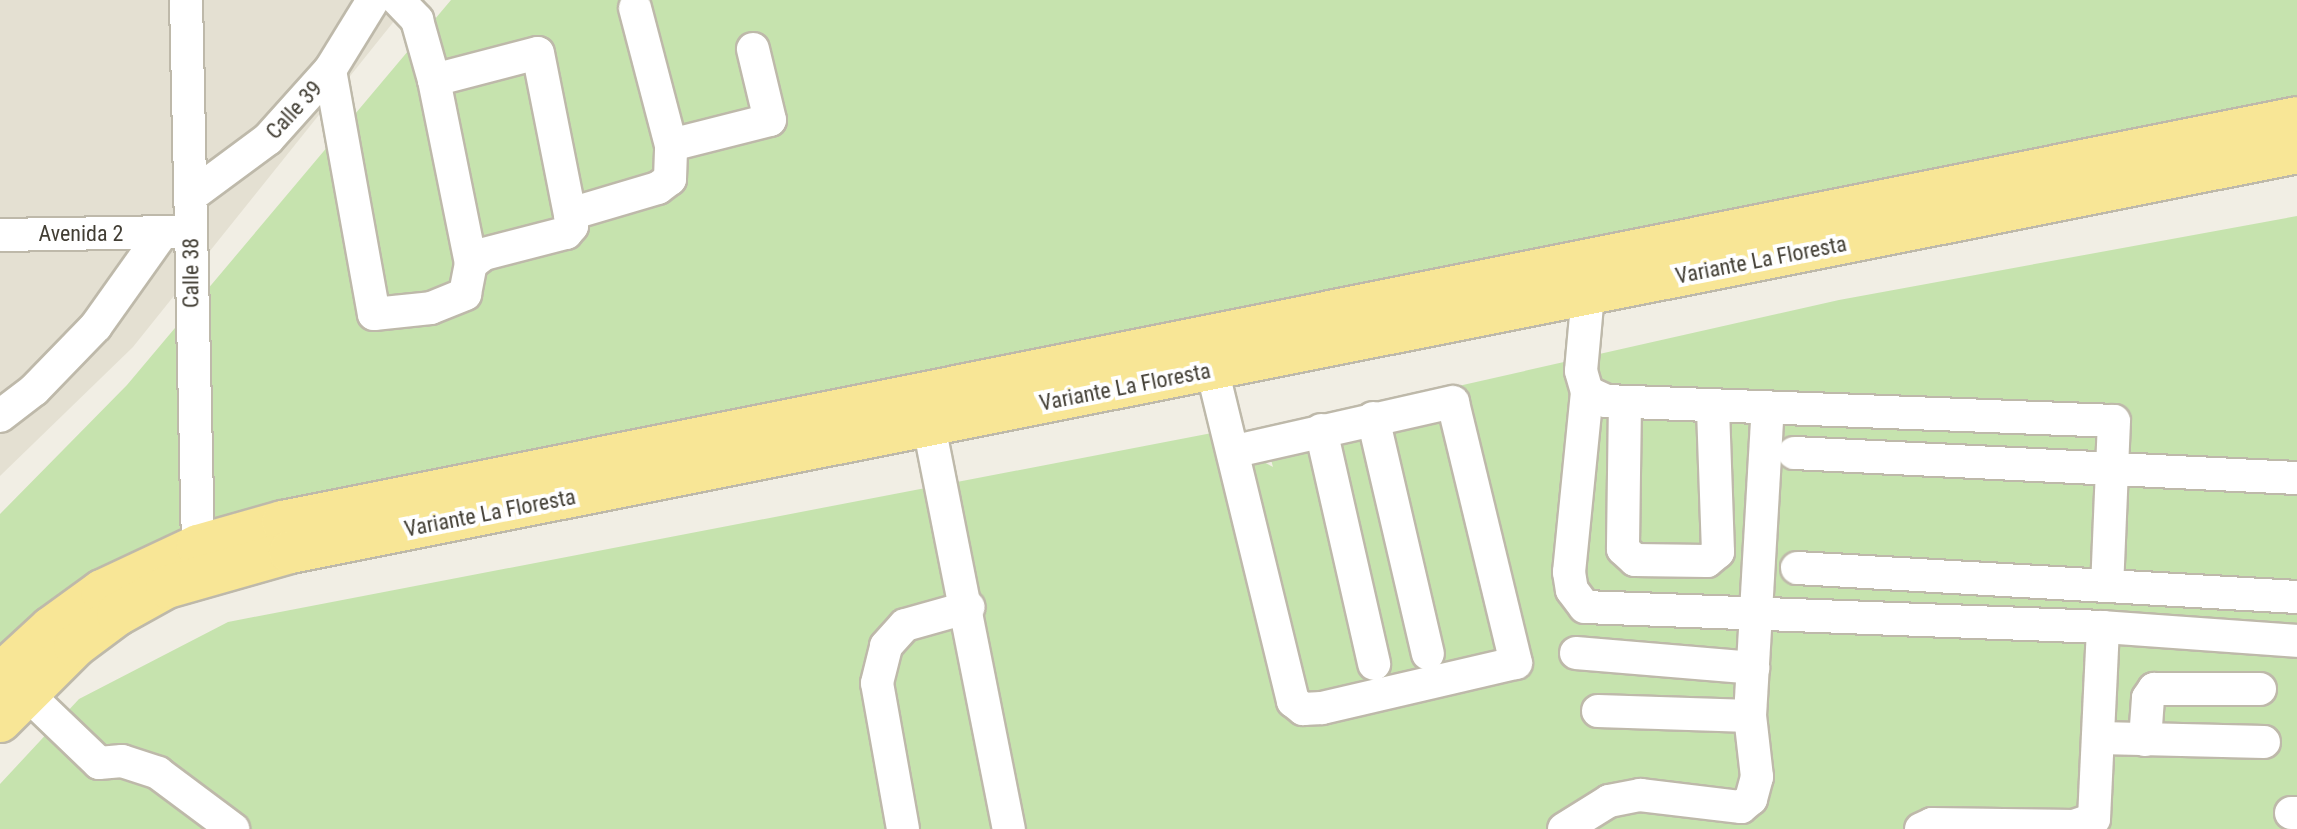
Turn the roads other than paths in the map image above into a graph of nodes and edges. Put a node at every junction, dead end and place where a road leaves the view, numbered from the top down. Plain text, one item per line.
1 (186, 0) edge
2 (373, 0) edge
3 (398, 0) edge
4 (635, 8) dead end
5 (753, 49) dead end
6 (330, 70) junction
7 (434, 80) junction
8 (2297, 118) edge
9 (671, 145) junction
10 (2297, 152) edge
11 (191, 196) junction
12 (570, 214) junction
13 (176, 232) junction
14 (0, 235) edge
15 (471, 264) junction
16 (1588, 294) junction
17 (1195, 362) junction
18 (1587, 392) junction
19 (1625, 402) junction
20 (1713, 406) junction
21 (1768, 408) junction
22 (0, 416) edge
23 (1373, 418) junction
24 (929, 426) junction
25 (1321, 430) junction
26 (1235, 451) junction
27 (1794, 453) dead end
28 (2112, 470) junction
29 (2297, 478) edge
30 (286, 537) junction
31 (198, 546) junction
32 (1797, 568) dead end
33 (2107, 586) junction
34 (2297, 597) edge
35 (969, 607) junction
36 (1756, 614) junction
37 (2103, 627) junction
38 (2297, 641) edge
39 (1576, 653) dead end
40 (1428, 654) dead end
41 (1374, 664) dead end
42 (1753, 668) junction
43 (2260, 689) dead end
44 (9, 697) edge
45 (1598, 711) dead end
46 (1750, 716) junction
47 (2100, 738) junction
48 (2145, 740) junction
49 (2264, 742) dead end
50 (1976, 828) edge
51 (233, 829) edge
52 (903, 829) edge
53 (1009, 829) edge
54 (1564, 829) edge
55 (1921, 829) edge

1 - 11 street, Calle 38
2 - 6 street, Calle 39
3 - 7 street
4 - 9 street
5 - 9 street
6 - 11 street, Calle 39
6 - 15 street
7 - 12 street
7 - 15 street
8 - 17 main road, Variante La Floresta
9 - 12 street
10 - 16 main road, Variante La Floresta
11 - 13 street, Calle 38
12 - 15 street
13 - 14 street, Avenida 2
13 - 22 street
13 - 31 street, Calle 38
16 - 17 main road, Variante La Floresta
16 - 18 street
17 - 24 main road, Variante La Floresta
17 - 26 street
17 - 30 main road, Variante La Floresta
18 - 19 street
18 - 36 street
19 - 20 street
19 - 20 street
20 - 21 street
21 - 28 street
21 - 36 street
23 - 25 street
23 - 26 street
23 - 40 street
24 - 30 main road, Variante La Floresta
24 - 35 street
25 - 26 street
25 - 41 street
27 - 28 street
28 - 29 street
28 - 33 street
30 - 31 main road, Variante La Floresta
30 - 44 main road, Variante La Floresta
31 - 44 main road, Variante La Floresta
32 - 33 street
33 - 34 street
35 - 52 street
35 - 53 street
36 - 37 street
36 - 42 street
37 - 38 street
37 - 47 street
39 - 42 street
42 - 46 street
43 - 48 street
44 - 51 street
45 - 46 street
46 - 54 street
47 - 48 street
47 - 50 street
48 - 49 street
50 - 55 street

